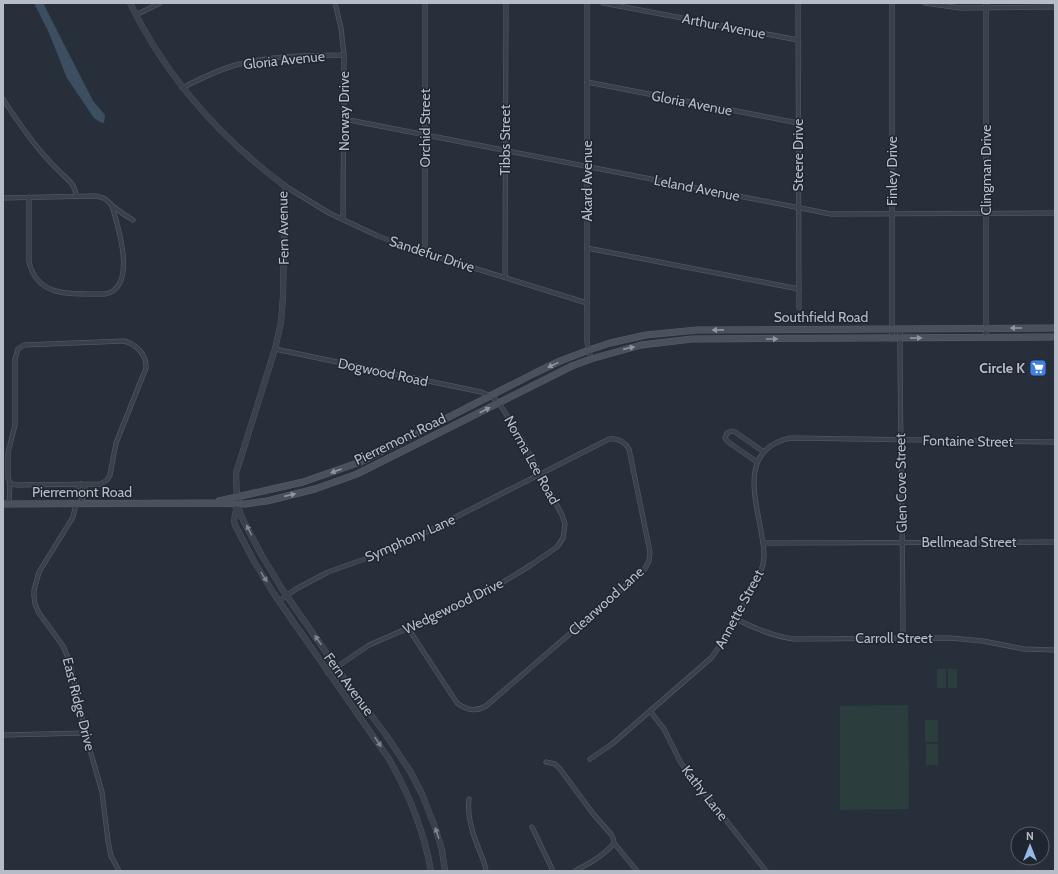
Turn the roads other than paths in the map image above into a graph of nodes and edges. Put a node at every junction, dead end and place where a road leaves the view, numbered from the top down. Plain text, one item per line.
1 (130, 3) edge
2 (160, 3) edge
3 (335, 3) edge
4 (426, 3) edge
5 (506, 3) edge
6 (587, 3) edge
7 (603, 3) edge
8 (798, 3) edge
9 (892, 3) edge
10 (925, 3) edge
11 (986, 5) edge
12 (1055, 7) edge
13 (136, 15) junction
14 (798, 40) junction
15 (344, 55) junction
16 (587, 82) junction
17 (182, 88) junction
18 (3, 99) edge
19 (344, 119) junction
20 (798, 123) junction
21 (425, 135) junction
22 (505, 150) junction
23 (587, 167) junction
24 (285, 186) junction
25 (29, 196) junction
26 (76, 196) junction
27 (3, 198) edge
28 (112, 206) junction
29 (798, 208) junction
30 (986, 213) junction
31 (1055, 213) edge
32 (892, 214) junction
33 (133, 220) dead end
34 (343, 220) junction
35 (587, 248) junction
36 (425, 253) junction
37 (505, 277) junction
38 (799, 289) junction
39 (587, 303) junction
40 (799, 308) dead end
41 (892, 328) junction
42 (900, 328) junction
43 (986, 328) junction
44 (1055, 328) edge
45 (798, 329) junction
46 (735, 330) junction
47 (657, 334) junction
48 (1055, 337) edge
49 (892, 338) junction
50 (900, 338) junction
51 (986, 338) junction
52 (736, 339) junction
53 (797, 339) junction
54 (658, 342) junction
55 (275, 349) junction
56 (589, 350) junction
57 (591, 359) junction
58 (491, 396) junction
59 (499, 402) junction
60 (465, 409) junction
61 (470, 417) junction
62 (900, 440) junction
63 (1055, 442) edge
64 (764, 452) junction
65 (371, 457) junction
66 (757, 462) junction
67 (374, 466) junction
68 (541, 474) junction
69 (10, 483) junction
70 (82, 484) junction
71 (236, 497) junction
72 (80, 502) junction
73 (210, 503) junction
74 (6, 504) edge
75 (236, 504) junction
76 (565, 528) joint
77 (903, 542) junction
78 (1055, 542) edge
79 (763, 543) junction
80 (287, 596) junction
81 (280, 601) junction
82 (736, 619) junction
83 (408, 628) junction
84 (903, 638) junction
85 (1055, 650) edge
86 (336, 666) junction
87 (328, 672) junction
88 (650, 711) junction
89 (86, 733) junction
90 (3, 735) edge
91 (590, 759) dead end
92 (546, 762) dead end
93 (469, 799) dead end
94 (532, 827) dead end
95 (614, 843) junction
96 (119, 871) edge
97 (431, 871) edge
98 (445, 871) edge
99 (486, 871) edge
100 (553, 871) edge
101 (575, 871) edge
102 (637, 871) edge
103 (766, 871) edge

1 - 13 street, Fern Avenue
2 - 13 street
3 - 15 street, Norway Drive
4 - 21 street, Orchid Street
5 - 22 street, Tibbs Street
6 - 16 street, Akard Avenue
7 - 14 street, Arthur Avenue
8 - 14 street, Steere Drive
9 - 32 street, Finley Drive
10 - 11 street
11 - 12 street
11 - 30 street, Clingman Drive
13 - 17 street, Fern Avenue
14 - 20 street, Steere Drive
15 - 17 street, Gloria Avenue
15 - 19 street, Norway Drive
16 - 20 street, Gloria Avenue
16 - 23 street, Akard Avenue
17 - 24 street, Fern Avenue
18 - 26 street
19 - 21 street, Leland Avenue
19 - 34 street, Norway Drive
20 - 29 street, Steere Drive
21 - 22 street, Leland Avenue
21 - 36 street, Orchid Street
22 - 23 street, Leland Avenue
22 - 37 street, Tibbs Street
23 - 29 street, Leland Avenue
23 - 35 street, Akard Avenue
24 - 34 street, Sandefur Drive
24 - 55 street, Fern Avenue
25 - 26 street
25 - 27 street
25 - 28 street
26 - 28 street
28 - 33 street
29 - 32 street, Leland Avenue
29 - 38 street, Steere Drive
30 - 31 street, Leland Avenue
30 - 32 street, Leland Avenue
30 - 43 street, Clingman Drive
32 - 41 street, Finley Drive
34 - 36 street, Sandefur Drive
35 - 38 street
35 - 39 street, Akard Avenue
36 - 37 street, Sandefur Drive
37 - 39 street, Sandefur Drive
38 - 40 street, Steere Drive
39 - 56 street, Akard Avenue
41 - 42 main road, Southfield Road
41 - 45 main road, Southfield Road
41 - 49 street, Finley Drive
42 - 43 main road, Southfield Road
42 - 50 street, Glen Cove Street
44 -> 43 main road, Southfield Road
43 - 51 street, Clingman Drive
45 - 46 main road, Southfield Road
45 - 53 main road
46 -> 47 main road, Southfield Road
46 - 52 main road
47 - 54 main road
47 - 56 main road, Southfield Road
48 - 51 main road, Southfield Road
49 - 50 main road, Southfield Road
49 - 53 main road, Southfield Road
50 -> 51 main road, Southfield Road
50 - 62 street, Glen Cove Street
52 -> 53 main road, Southfield Road
52 - 54 main road, Southfield Road
57 -> 54 main road, Southfield Road
55 - 58 street, Dogwood Road
55 - 71 street, Fern Avenue
56 - 57 street, Akard Avenue
56 -> 58 main road, Pierremont Road
57 - 59 main road, Pierremont Road
58 - 59 street, Norma Lee Road
58 - 60 main road, Pierremont Road
61 -> 59 main road, Pierremont Road
59 - 68 street, Norma Lee Road
60 - 61 main road
60 - 65 main road, Pierremont Road
61 - 67 main road, Pierremont Road
62 - 63 street, Fontaine Street
62 - 64 street, Fontaine Street
62 - 77 street, Glen Cove Street
64 - 66 street, Annette Street
64 - 66 street
65 - 67 main road
65 -> 71 main road, Pierremont Road
66 - 79 street, Annette Street
75 -> 67 main road, Pierremont Road
68 - 76 street, Norma Lee Road
68 - 80 street, Symphony Lane
68 - 83 street, Clearwood Lane
69 - 70 street
69 - 70 street
69 - 74 street
70 - 72 street, East Ridge Drive
71 - 73 main road, Pierremont Road
71 - 75 street, Fern Avenue
72 - 73 main road, Pierremont Road
72 - 74 main road, Pierremont Road
72 - 89 street, East Ridge Drive
73 - 75 main road, Pierremont Road
80 -> 75 street, Fern Avenue
75 -> 81 street, Fern Avenue
76 - 83 street, Wedgewood Drive
77 - 78 street, Bellmead Street
77 - 79 street, Bellmead Street
77 - 84 street, Glen Cove Street
79 - 82 street, Annette Street
80 - 81 street, Symphony Lane
86 -> 80 street, Fern Avenue
81 - 87 street, Fern Avenue
82 - 84 street, Carroll Street
82 - 88 street, Annette Street
83 - 86 street, Wedgewood Drive
84 - 85 street, Carroll Street
86 - 87 street, Wedgewood Drive
98 -> 86 street, Fern Avenue
87 -> 97 street, Fern Avenue
88 - 91 street, Annette Street
88 - 103 street, Kathy Lane
89 - 90 street
89 - 96 street, East Ridge Drive
92 - 95 street
93 - 99 street
94 - 100 street
95 - 101 street
95 - 102 street

